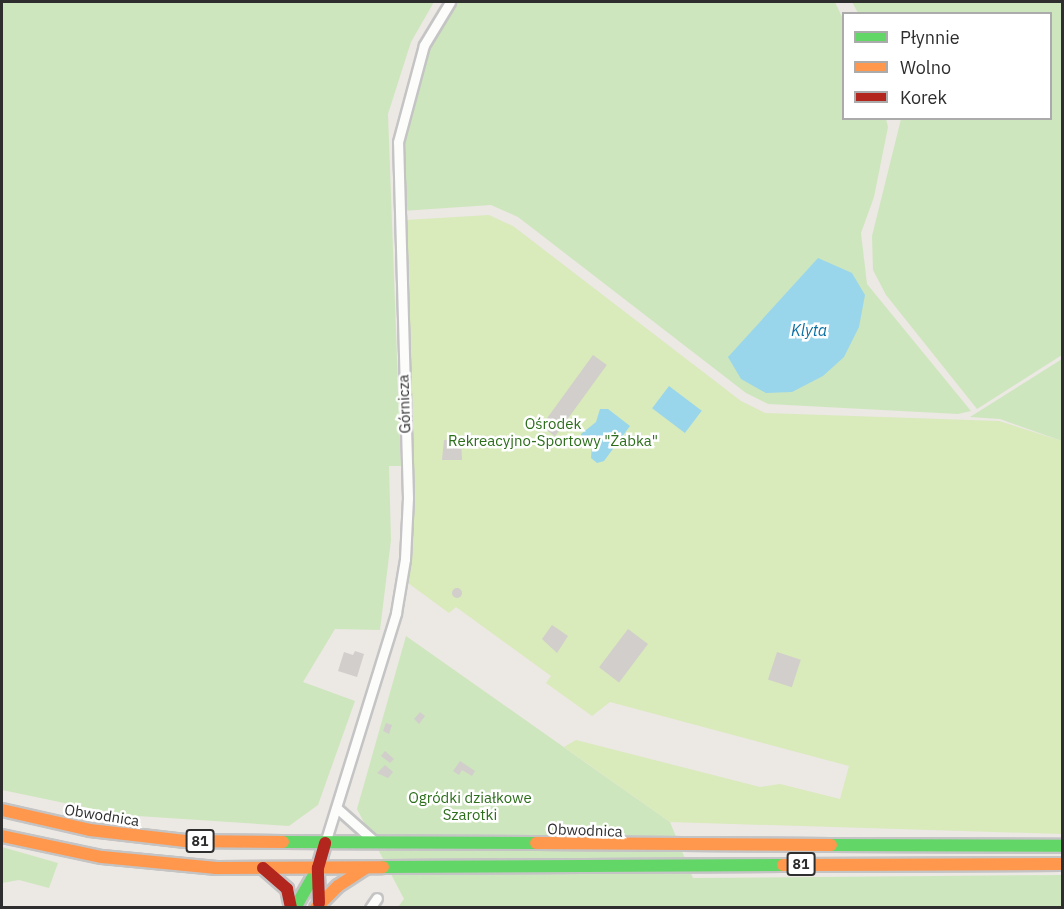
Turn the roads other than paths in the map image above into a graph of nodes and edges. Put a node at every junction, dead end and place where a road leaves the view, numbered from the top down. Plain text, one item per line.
1 (450, 2) edge
2 (338, 809) junction
3 (2, 810) edge
4 (2, 837) edge
5 (376, 842) junction
6 (325, 843) junction
7 (1062, 846) edge
8 (1062, 864) edge
9 (263, 868) junction
10 (318, 868) junction
11 (366, 868) junction
12 (377, 898) dead end
13 (318, 905) edge
14 (293, 908) edge
15 (370, 908) edge

1 - 2 street, Górnicza
2 - 5 street
2 - 6 street, Górnicza
3 - 6 main road, Obwodnica / 81
4 - 9 main road, 81
5 - 6 main road, Obwodnica / 81
5 - 7 main road, Obwodnica / 81
6 - 10 main road
8 - 11 main road, 81
9 - 10 main road, 81
9 - 14 main road
10 - 11 main road, 81
10 - 13 main road
10 - 14 main road
11 - 13 main road
12 - 15 street

